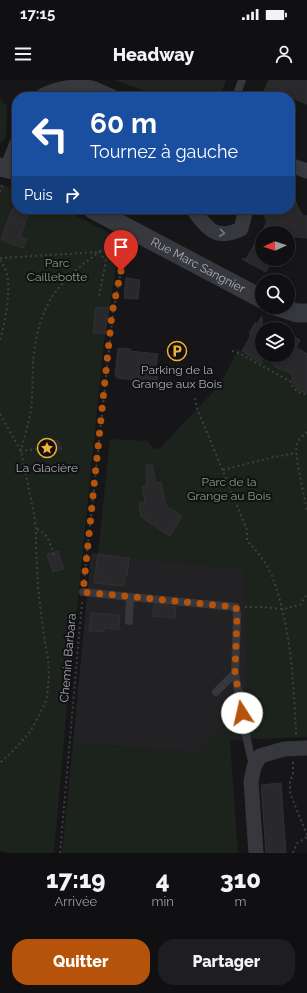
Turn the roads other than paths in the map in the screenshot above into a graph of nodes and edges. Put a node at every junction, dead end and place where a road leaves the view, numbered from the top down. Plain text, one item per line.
1 (242, 80) edge
2 (52, 92) edge
3 (100, 92) edge
4 (238, 92) edge
5 (12, 157) edge
6 (295, 167) edge
7 (8, 169) edge
8 (307, 171) edge
9 (102, 214) edge
10 (196, 214) edge
11 (245, 214) edge
12 (255, 295) edge
13 (295, 312) edge
14 (307, 313) edge
15 (83, 592) road end
16 (130, 597) junction
17 (129, 621) dead end
18 (235, 673) junction
19 (216, 692) dead end
20 (297, 748) edge
21 (254, 766) junction
22 (256, 853) edge

1 - 4 lane
2 - 3 street
5 - 7 street
6 - 8 street
9 - 12 street, Rue Marc Sangnier
10 -> 11 street
13 - 14 street
15 - 16 lane
16 - 17 lane
16 - 18 lane
18 - 19 lane
18 - 21 lane
20 - 21 street
21 - 22 street

